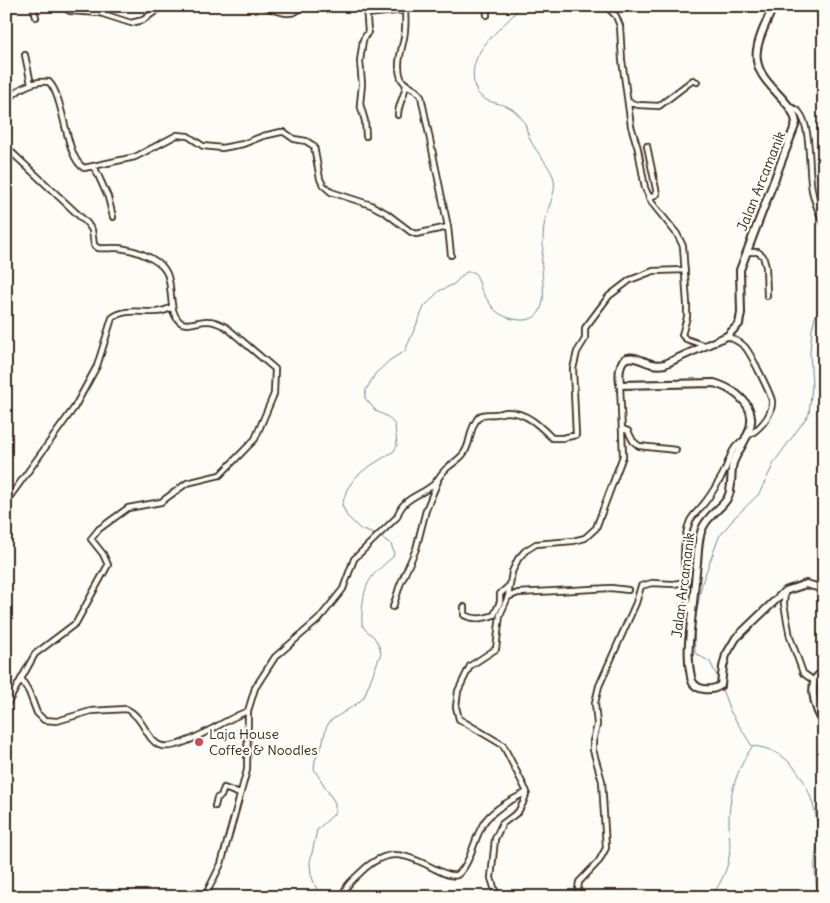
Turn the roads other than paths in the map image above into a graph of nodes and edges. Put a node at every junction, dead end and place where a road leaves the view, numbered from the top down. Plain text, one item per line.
1 (33, 6) edge
2 (62, 6) edge
3 (163, 6) edge
4 (265, 6) edge
5 (302, 6) edge
6 (366, 6) edge
7 (486, 6) edge
8 (606, 6) edge
9 (773, 6) edge
10 (405, 8) edge
11 (367, 14) junction
12 (487, 15) dead end
13 (36, 17) dead end
14 (25, 55) dead end
15 (697, 82) dead end
16 (31, 84) junction
17 (406, 84) junction
18 (628, 102) junction
19 (6, 104) edge
20 (789, 107) junction
21 (398, 115) dead end
22 (6, 125) edge
23 (366, 136) dead end
24 (6, 137) edge
25 (647, 146) dead end
26 (6, 147) edge
27 (94, 166) junction
28 (649, 198) junction
29 (113, 217) dead end
30 (824, 224) edge
31 (448, 227) junction
32 (747, 252) junction
33 (451, 255) dead end
34 (685, 270) junction
35 (766, 296) dead end
36 (172, 307) junction
37 (728, 336) junction
38 (706, 346) junction
39 (620, 385) junction
40 (623, 429) junction
41 (744, 439) junction
42 (676, 450) dead end
43 (439, 477) junction
44 (6, 502) edge
45 (686, 582) junction
46 (510, 585) junction
47 (628, 590) dead end
48 (785, 591) junction
49 (824, 592) edge
50 (508, 597) junction
51 (393, 607) dead end
52 (464, 607) dead end
53 (692, 612) junction
54 (824, 673) edge
55 (22, 680) junction
56 (814, 681) junction
57 (6, 706) edge
58 (248, 711) junction
59 (824, 722) edge
60 (527, 792) junction
61 (240, 794) junction
62 (215, 806) dead end
63 (202, 896) edge
64 (189, 897) edge
65 (343, 897) edge
66 (497, 897) edge
67 (577, 897) edge

1 - 13 street
2 - 3 street
4 - 5 street
6 - 11 street
7 - 12 street
8 - 18 street
9 - 20 street, Jalan Arcamanik
10 - 11 street
10 - 17 street
11 - 23 street
14 - 16 street
15 - 18 street
16 - 19 street
16 - 27 street
17 - 21 street
17 - 31 street
18 - 28 street
20 - 30 street
20 - 32 street, Jalan Arcamanik
22 - 24 street
25 - 28 street
26 - 36 street
27 - 29 street
27 - 31 street
28 - 34 street
31 - 33 street
32 - 35 street
32 - 37 street, Jalan Arcamanik
34 - 38 street
34 - 43 street
36 - 44 street
36 - 55 street
37 - 38 street
37 - 41 street
38 - 39 street
39 - 40 street
39 - 41 street, Jalan Arcamanik
40 - 42 street
40 - 46 street
41 - 45 street
41 - 53 street, Jalan Arcamanik
43 - 51 street
43 - 58 street
45 - 53 street
45 - 67 street
46 - 50 street
46 - 52 street
47 - 50 street
48 - 49 street, Jalan Arcamanik
48 - 53 street, Jalan Arcamanik
48 - 56 street
50 - 60 street
54 - 56 street
55 - 57 street
55 - 58 street
56 - 59 street
58 - 61 street
60 - 65 street
60 - 66 street
61 - 62 street
61 - 63 street
63 - 64 street

